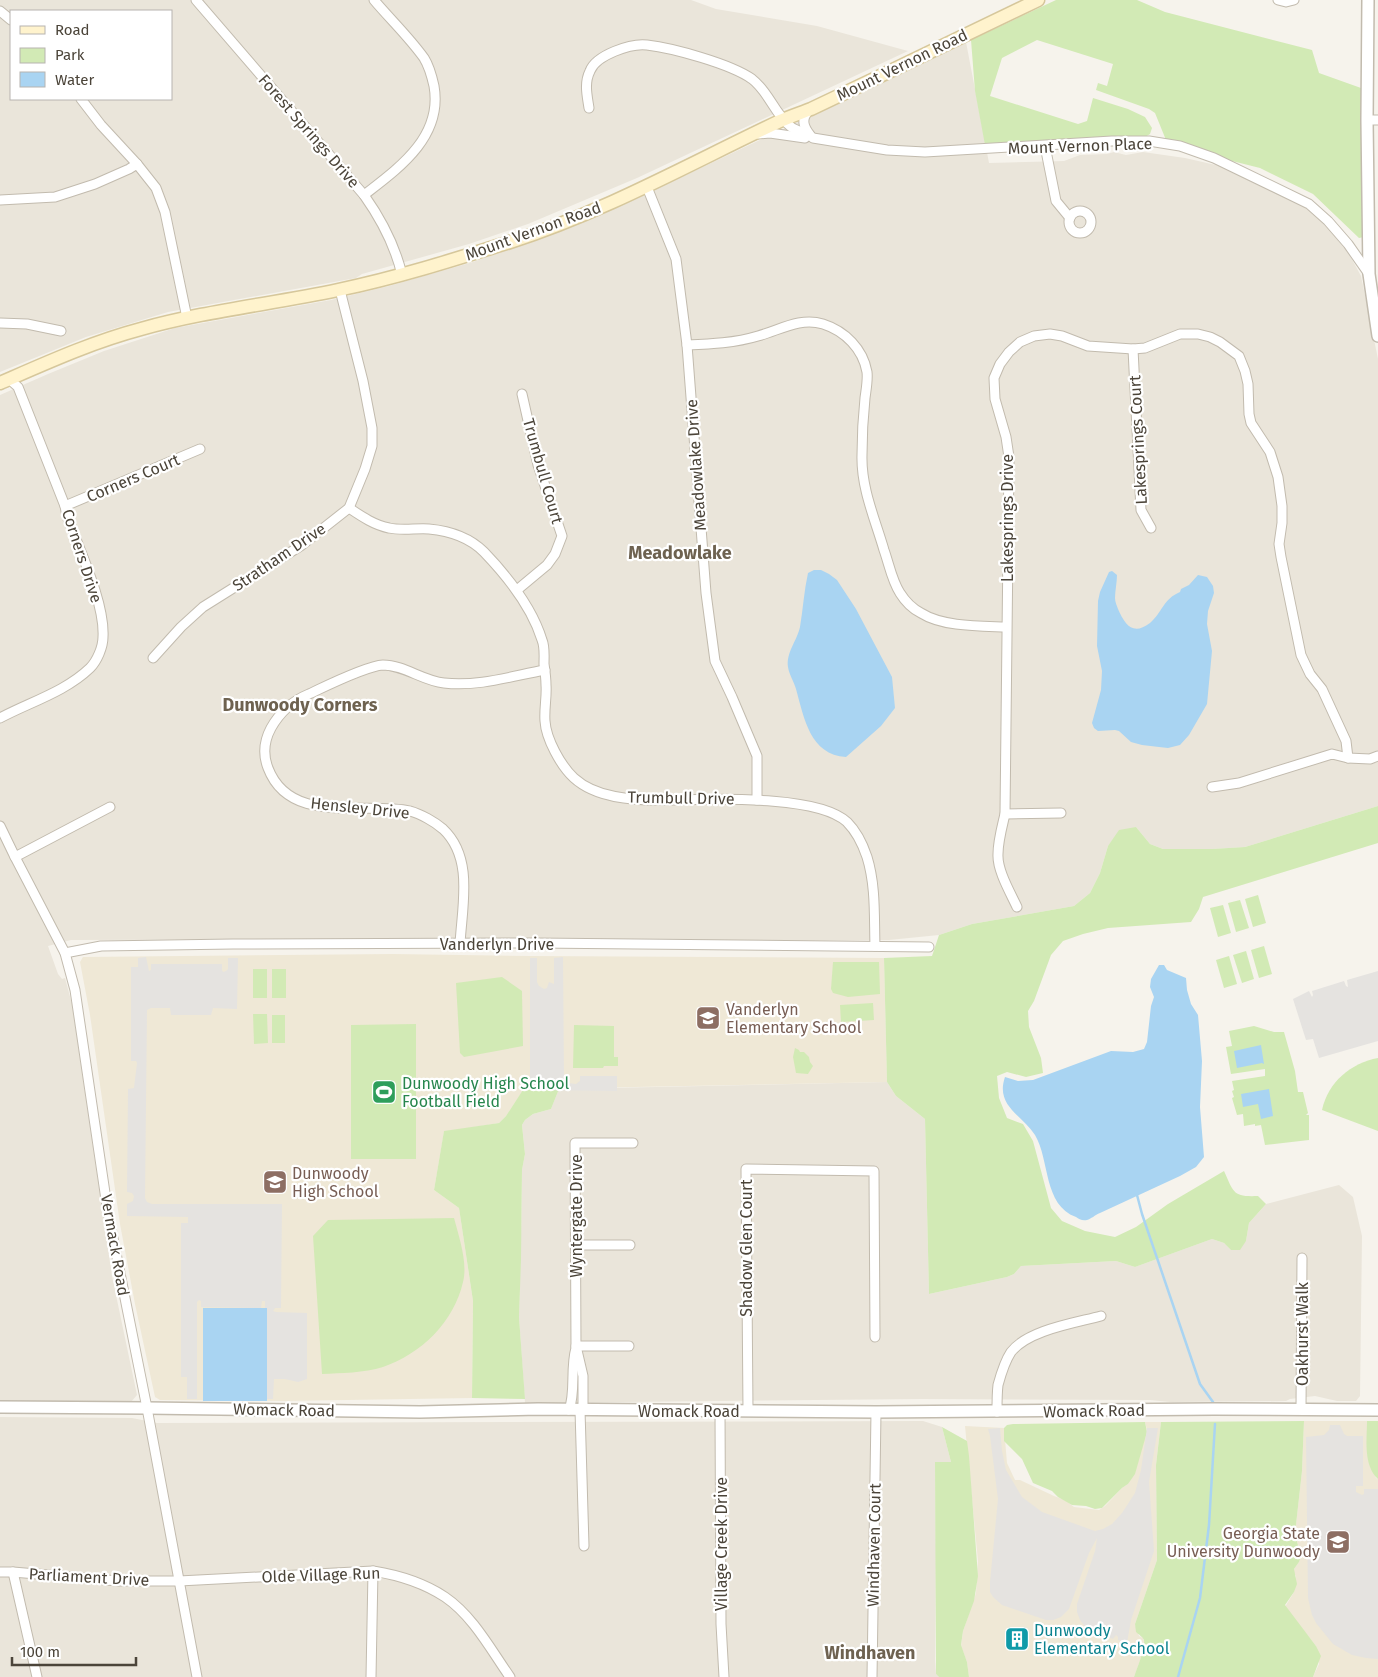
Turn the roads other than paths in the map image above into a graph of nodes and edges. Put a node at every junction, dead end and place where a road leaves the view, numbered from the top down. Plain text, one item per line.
1 (196, 0) edge
2 (374, 0) edge
3 (1038, 0) edge
4 (1278, 0) edge
5 (1294, 0) edge
6 (1368, 0) edge
7 (0, 11) edge
8 (10, 19) edge
9 (82, 100) edge
10 (590, 108) dead end
11 (809, 110) junction
12 (783, 120) junction
13 (1372, 120) edge
14 (752, 135) junction
15 (811, 137) junction
16 (1045, 146) junction
17 (137, 164) junction
18 (647, 187) junction
19 (364, 195) junction
20 (0, 200) edge
21 (1070, 218) dead end
22 (402, 274) junction
23 (1369, 274) junction
24 (340, 290) junction
25 (187, 318) junction
26 (0, 323) edge
27 (61, 331) dead end
28 (1378, 336) edge
29 (687, 345) junction
30 (1133, 349) junction
31 (4, 381) edge
32 (522, 394) dead end
33 (200, 449) dead end
34 (65, 506) junction
35 (349, 508) junction
36 (1151, 528) dead end
37 (517, 590) junction
38 (1006, 628) junction
39 (153, 658) dead end
40 (545, 670) junction
41 (0, 718) edge
42 (1378, 756) edge
43 (1348, 758) junction
44 (1212, 786) dead end
45 (757, 800) junction
46 (110, 808) dead end
47 (1061, 813) dead end
48 (1005, 814) junction
49 (0, 826) edge
50 (14, 857) junction
51 (1016, 907) dead end
52 (460, 944) junction
53 (875, 946) junction
54 (929, 948) dead end
55 (65, 953) junction
56 (633, 1143) dead end
57 (576, 1245) junction
58 (630, 1245) dead end
59 (1302, 1258) dead end
60 (1101, 1316) dead end
61 (875, 1336) dead end
62 (576, 1346) junction
63 (629, 1346) dead end
64 (572, 1394) junction
65 (583, 1394) junction
66 (0, 1408) edge
67 (148, 1408) junction
68 (1301, 1409) junction
69 (578, 1410) junction
70 (748, 1410) junction
71 (1378, 1410) edge
72 (720, 1411) junction
73 (876, 1412) junction
74 (997, 1412) junction
75 (584, 1546) dead end
76 (373, 1571) junction
77 (0, 1572) edge
78 (13, 1572) junction
79 (179, 1581) junction
80 (37, 1677) edge
81 (197, 1677) edge
82 (371, 1677) edge
83 (510, 1677) edge
84 (724, 1677) edge
85 (872, 1677) edge

1 - 19 street, Forest Springs Drive
2 - 19 street
3 - 11 main road, Mount Vernon Road
4 - 5 street
6 - 13 street
7 - 8 street
9 - 17 street
10 - 12 street
11 - 12 main road, Mount Vernon Road
11 - 15 street
12 - 14 main road, Mount Vernon Road
12 - 15 street, Mount Vernon Place
13 - 23 street
14 - 15 street
14 - 18 main road, Mount Vernon Road
15 - 16 street, Mount Vernon Place
16 - 21 street
16 - 23 street, Mount Vernon Place
17 - 20 street
17 - 25 street
18 - 22 main road, Mount Vernon Road
18 - 29 street, Meadowlake Drive
19 - 22 street, Forest Springs Drive
22 - 24 main road, Mount Vernon Road
23 - 28 street
24 - 25 main road, Mount Vernon Road
24 - 35 street, Stratham Drive
25 - 31 main road, Mount Vernon Road
26 - 27 street
29 - 38 street
29 - 45 street, Meadowlake Drive
30 - 36 street, Lakesprings Court
30 - 38 street, Lakesprings Drive
30 - 43 street, Lakesprings Drive
31 - 34 street, Corners Drive
32 - 37 street, Trumbull Court
33 - 34 street, Corners Court
34 - 41 street, Corners Drive
35 - 37 street, Trumbull Drive
35 - 39 street, Stratham Drive
37 - 40 street, Trumbull Drive
38 - 48 street, Lakesprings Drive
40 - 45 street, Trumbull Drive
40 - 52 street, Hensley Drive
42 - 43 street
43 - 44 street
45 - 53 street, Trumbull Drive
46 - 50 street
47 - 48 street
48 - 51 street, Lakesprings Drive
49 - 50 street, Vermack Road
50 - 55 street, Vermack Road
52 - 53 street, Vanderlyn Drive
52 - 55 street, Vanderlyn Drive
53 - 54 street, Vanderlyn Drive
55 - 67 street, Vermack Road
56 - 57 street, Wyntergate Drive
57 - 58 street
57 - 62 street, Wyntergate Drive
59 - 68 street, Oakhurst Walk
60 - 74 street
61 - 70 street, Shadow Glen Court
62 - 63 street
62 - 64 street, Wyntergate Drive
62 - 65 street, Wyntergate Drive
64 - 65 street
64 - 69 street, Wyntergate Drive
65 - 69 street, Wyntergate Drive
66 - 67 street, Womack Road
67 - 69 street, Womack Road
67 - 79 street, Vermack Road
68 - 71 street, Womack Road
68 - 74 street, Womack Road
69 - 72 street, Womack Road
69 - 75 street
70 - 72 street, Womack Road
70 - 73 street, Womack Road
72 - 84 street, Village Creek Drive
73 - 74 street, Womack Road
73 - 85 street, Windhaven Court
76 - 79 street, Olde Village Run
76 - 82 street
76 - 83 street, Olde Village Run
77 - 78 street, Parliament Drive
78 - 79 street, Parliament Drive
78 - 80 street
79 - 81 street, Vermack Road

